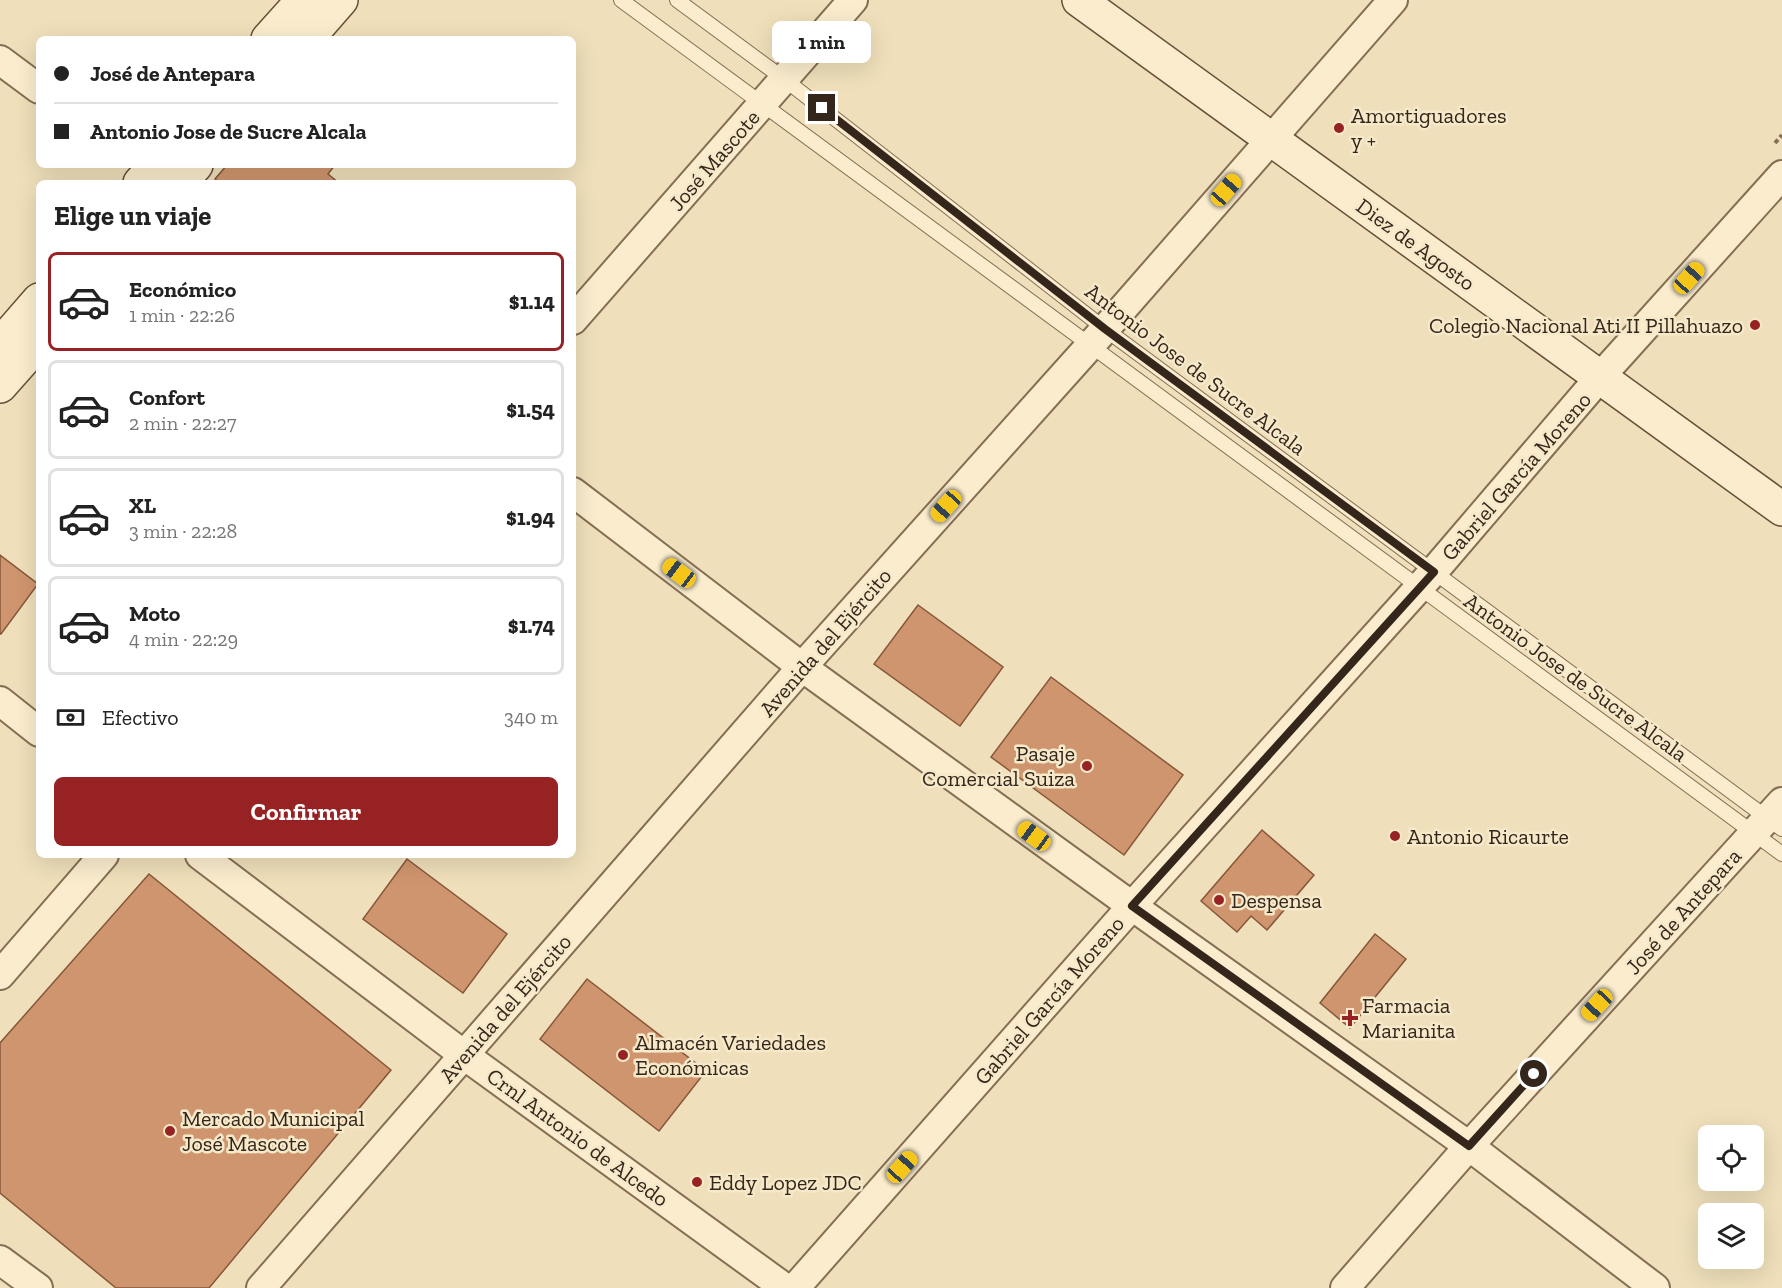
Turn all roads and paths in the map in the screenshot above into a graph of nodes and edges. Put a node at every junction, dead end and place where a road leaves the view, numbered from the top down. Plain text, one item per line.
1 (303, 0) edge
2 (341, 0) edge
3 (621, 0) edge
4 (677, 0) edge
5 (853, 0) edge
6 (1079, 0) edge
7 (1393, 0) edge
8 (271, 36) edge
9 (310, 36) edge
10 (0, 60) edge
11 (784, 79) junction
12 (36, 87) edge
13 (763, 105) junction
14 (1271, 139) junction
15 (193, 168) edge
16 (1782, 175) edge
17 (183, 180) edge
18 (36, 303) edge
19 (576, 317) edge
20 (1097, 337) junction
21 (0, 345) edge
22 (36, 345) edge
23 (1600, 377) junction
24 (0, 386) edge
25 (576, 494) edge
26 (1782, 509) edge
27 (1426, 579) junction
28 (802, 667) junction
29 (0, 701) edge
30 (36, 730) edge
31 (1771, 821) edge
32 (1782, 854) edge
33 (101, 858) edge
34 (204, 858) edge
35 (1132, 906) junction
36 (0, 975) edge
37 (464, 1055) junction
38 (1469, 1146) junction
39 (0, 1260) edge
40 (38, 1288) edge
41 (261, 1288) edge
42 (785, 1288) edge
43 (795, 1288) edge
44 (1345, 1288) edge
45 (1655, 1288) edge

1 - 8 street
2 - 9 street
3 - 13 lane, Antonio Jose de Sucre Alcala
4 - 11 lane, Antonio Jose de Sucre Alcala
5 - 11 street, José Mascote
6 - 14 street, Diez de Agosto
7 - 14 street, Avenida del Ejército
10 - 12 street
11 - 13 street, José Mascote
11 - 20 lane, Antonio Jose de Sucre Alcala
13 - 19 street, José Mascote
13 - 20 lane, Antonio Jose de Sucre Alcala
14 - 20 street, Avenida del Ejército
14 - 23 street, Diez de Agosto
15 - 17 street
16 - 23 street, Gabriel García Moreno
18 - 21 street
20 - 27 lane, Antonio Jose de Sucre Alcala
20 - 27 lane, Antonio Jose de Sucre Alcala
20 - 28 street, Avenida del Ejército
22 - 24 street
23 - 26 street, Diez de Agosto
23 - 27 street, Gabriel García Moreno
25 - 28 street
27 - 31 lane, Antonio Jose de Sucre Alcala
27 - 31 lane, Antonio Jose de Sucre Alcala
27 - 35 street, Gabriel García Moreno
28 - 35 street
28 - 37 street, Avenida del Ejército
29 - 30 street
31 - 32 lane, Antonio Jose de Sucre Alcala
31 - 38 street, José de Antepara
33 - 36 street
34 - 37 street, Crnl Antonio de Alcedo
35 - 38 street
35 - 43 street, Gabriel García Moreno
37 - 41 street, Avenida del Ejército
37 - 42 street, Crnl Antonio de Alcedo
38 - 44 street, José de Antepara
38 - 45 street
39 - 40 street

